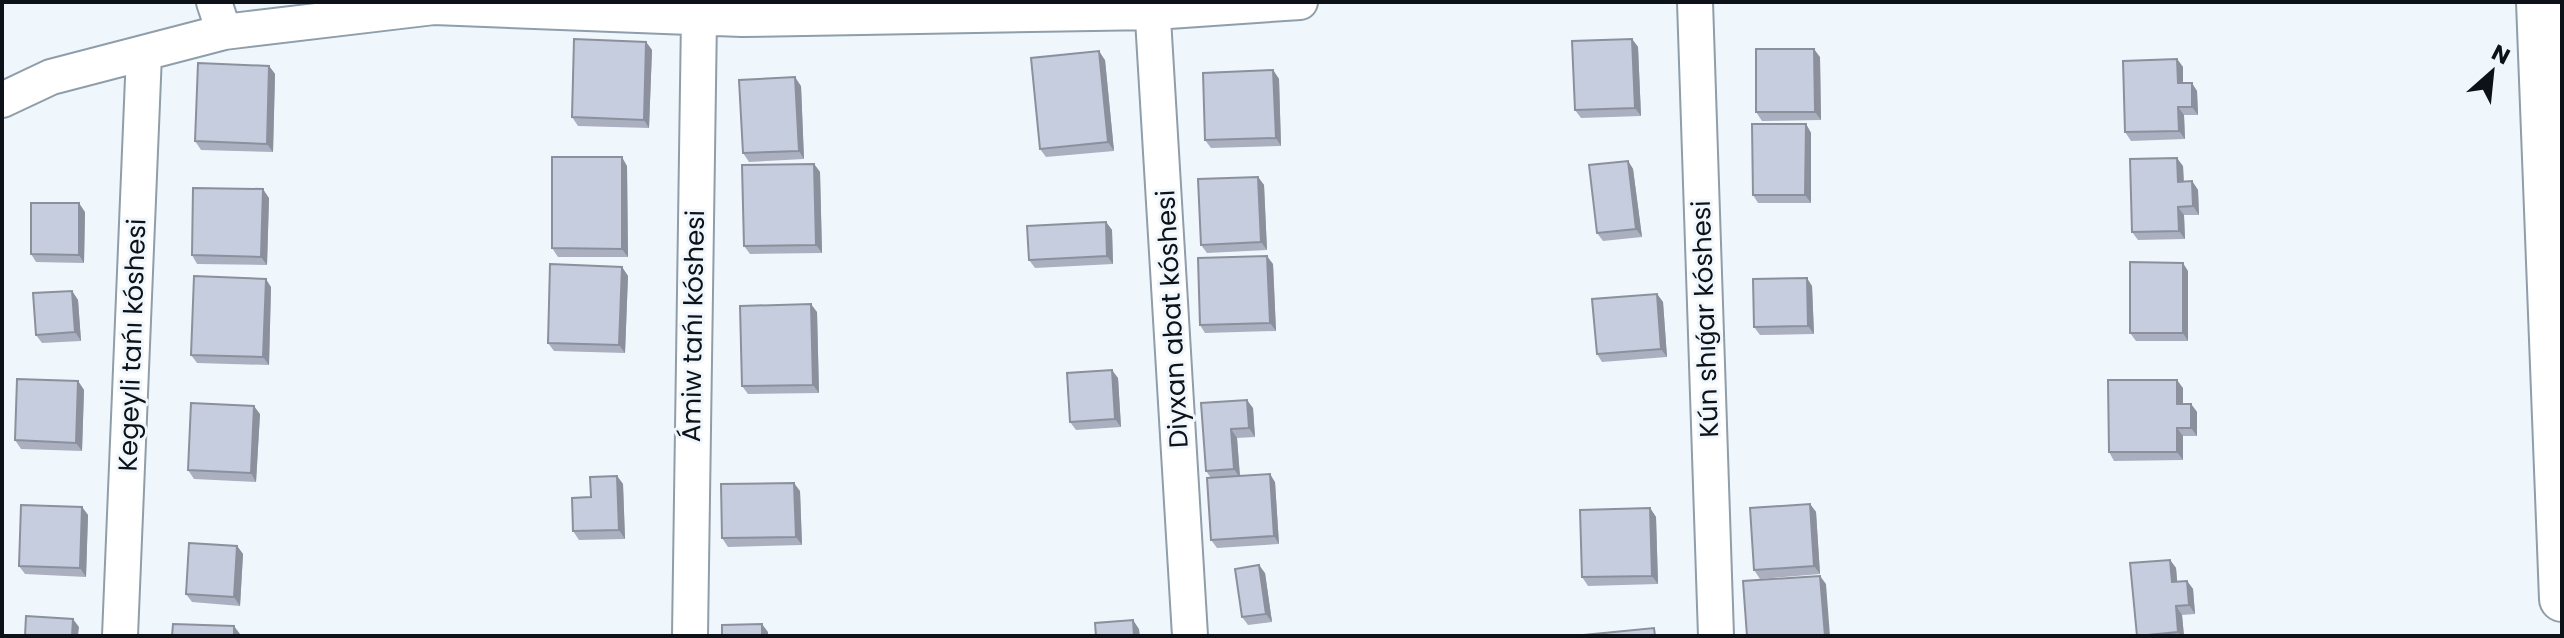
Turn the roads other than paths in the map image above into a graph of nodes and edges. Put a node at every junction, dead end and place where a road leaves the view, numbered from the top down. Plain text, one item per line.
1 (1300, 2) edge
2 (1695, 2) edge
3 (2539, 2) edge
4 (1153, 7) edge
5 (741, 11) edge
6 (219, 17) edge
7 (699, 17) junction
8 (144, 54) junction
9 (2, 100) edge
10 (2562, 599) edge
11 (120, 636) edge
12 (690, 636) edge
13 (1190, 636) edge
14 (1716, 636) edge

1 - 4 street
2 - 14 street, Kún shıǵar kóshesi
3 - 10 main road
4 - 5 street
4 - 13 street, Diyxan abat kóshesi
5 - 7 street
6 - 7 street
6 - 8 street
7 - 12 street, Ámiw tańı kóshesi
8 - 9 street
8 - 11 street, Kegeyli tańı kóshesi

